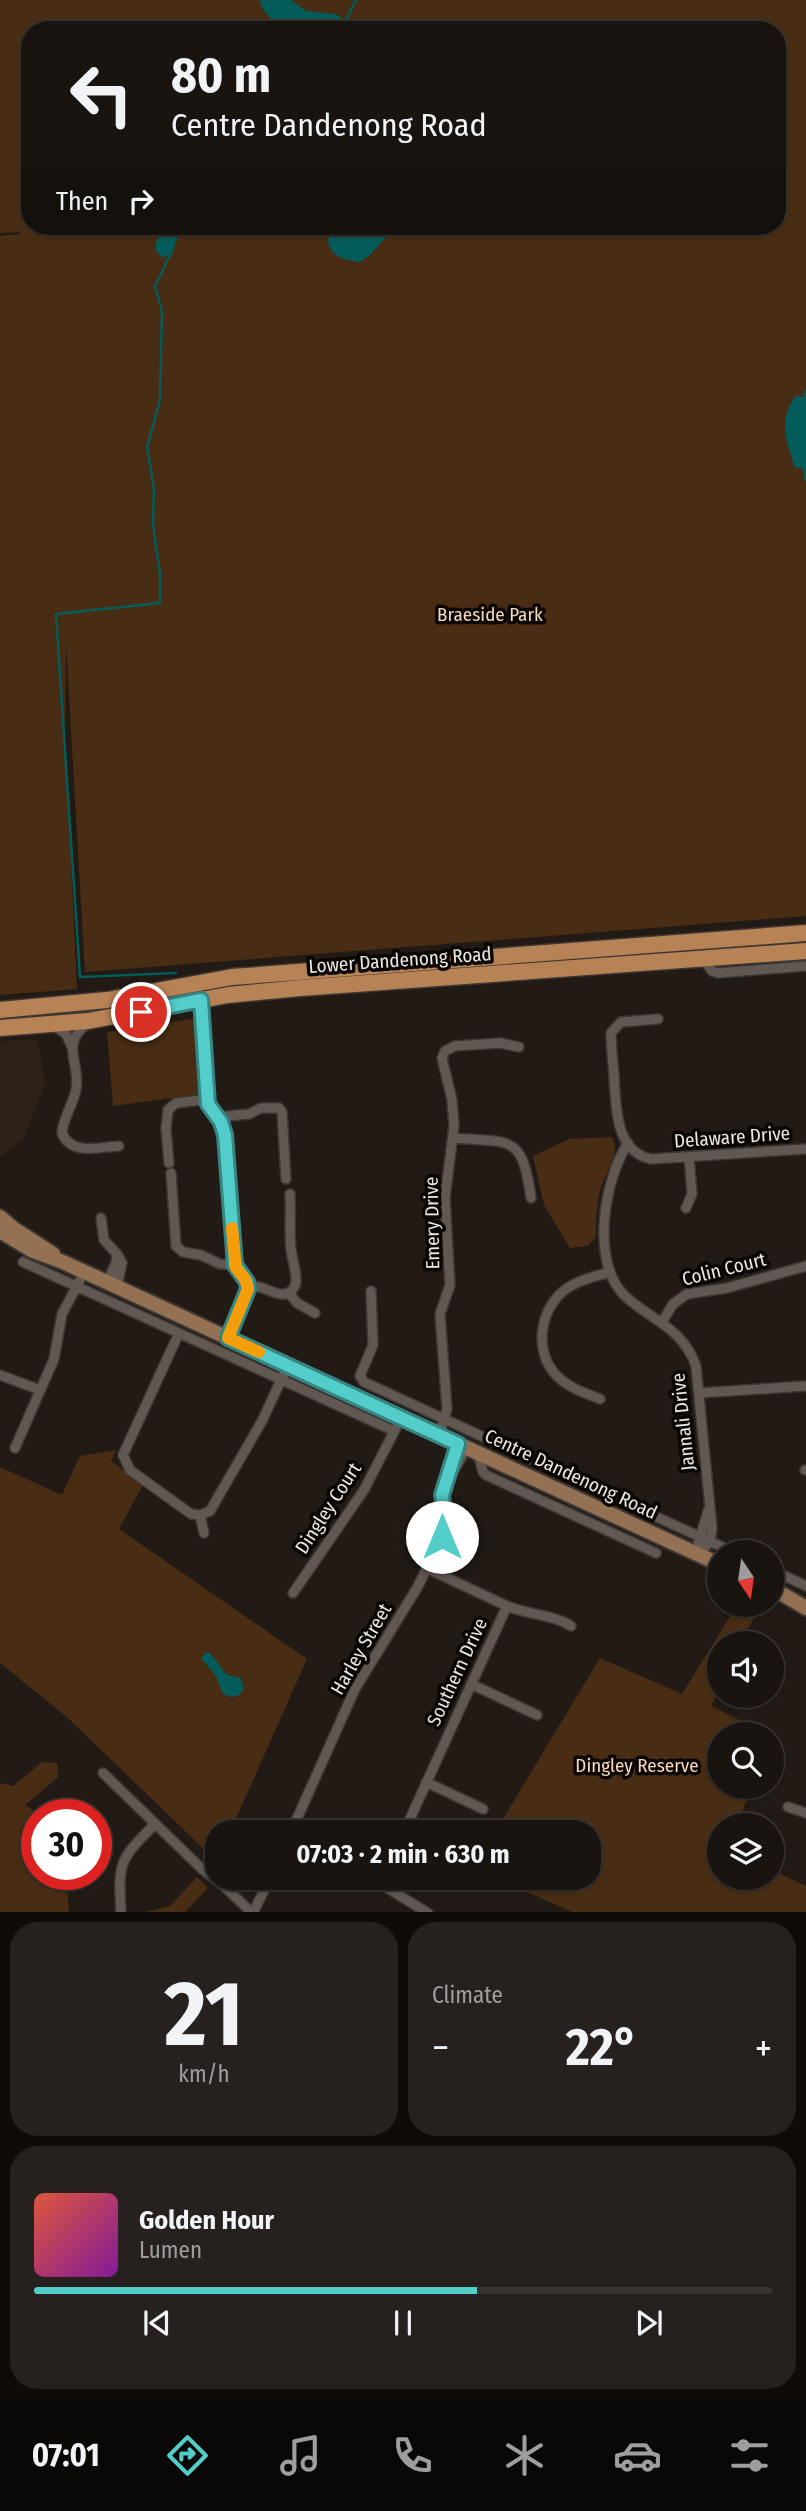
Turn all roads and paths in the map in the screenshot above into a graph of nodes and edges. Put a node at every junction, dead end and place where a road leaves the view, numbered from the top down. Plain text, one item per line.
1 (806, 933) edge
2 (806, 951) edge
3 (703, 959) junction
4 (806, 966) edge
5 (201, 1000) junction
6 (0, 1010) edge
7 (658, 1019) dead end
8 (93, 1020) junction
9 (52, 1024) junction
10 (0, 1028) edge
11 (519, 1047) dead end
12 (73, 1049) junction
13 (208, 1099) junction
14 (218, 1117) junction
15 (453, 1138) junction
16 (119, 1146) dead end
17 (631, 1146) junction
18 (806, 1149) edge
19 (689, 1157) junction
20 (286, 1179) dead end
21 (290, 1194) dead end
22 (531, 1198) dead end
23 (686, 1208) dead end
24 (0, 1217) edge
25 (101, 1218) dead end
26 (0, 1231) edge
27 (23, 1262) dead end
28 (63, 1262) junction
29 (235, 1265) junction
30 (806, 1266) edge
31 (85, 1272) junction
32 (610, 1272) junction
33 (112, 1284) junction
34 (77, 1286) junction
35 (248, 1286) junction
36 (371, 1291) dead end
37 (289, 1293) junction
38 (315, 1312) dead end
39 (662, 1322) junction
40 (179, 1333) junction
41 (228, 1338) junction
42 (288, 1365) junction
43 (0, 1375) edge
44 (281, 1380) junction
45 (806, 1385) edge
46 (40, 1390) junction
47 (699, 1393) junction
48 (600, 1399) dead end
49 (397, 1416) junction
50 (446, 1420) junction
51 (391, 1430) junction
52 (439, 1435) junction
53 (15, 1448) dead end
54 (467, 1448) junction
55 (570, 1477) dead end
56 (624, 1502) dead end
57 (200, 1515) junction
58 (648, 1531) junction
59 (204, 1534) dead end
60 (705, 1540) junction
61 (641, 1546) junction
62 (656, 1553) dead end
63 (698, 1554) junction
64 (707, 1558) edge
65 (428, 1570) junction
66 (784, 1576) edge
67 (806, 1586) edge
68 (784, 1592) edge
69 (293, 1593) dead end
70 (784, 1595) edge
71 (806, 1599) edge
72 (507, 1606) junction
73 (806, 1608) edge
74 (571, 1626) dead end
75 (471, 1684) junction
76 (537, 1715) dead end
77 (103, 1773) dead end
78 (426, 1783) junction
79 (788, 1807) dead end
80 (483, 1809) dead end
81 (806, 1813) edge
82 (298, 1820) edge
83 (409, 1820) edge
84 (155, 1824) junction
85 (264, 1890) edge
86 (395, 1890) edge
87 (121, 1912) edge
88 (251, 1912) edge
89 (253, 1912) edge
90 (427, 1912) edge

1 - 6 highway, Lower Dandenong Road
2 - 3 highway, Lower Dandenong Road
3 - 4 street
3 - 5 highway, Lower Dandenong Road
5 - 8 highway, Lower Dandenong Road
5 - 13 street
7 - 17 street
8 - 9 highway, Lower Dandenong Road
8 - 12 street
9 - 10 highway, Lower Dandenong Road
9 - 12 street
11 - 15 street, Emery Drive
12 - 16 street
13 - 14 street
13 - 29 street
14 - 20 street
14 - 29 street
15 - 22 street
15 - 50 street, Emery Drive
17 - 19 street, Delaware Drive
17 - 32 street, Jannali Drive
18 - 19 street, Delaware Drive
19 - 23 street
21 - 37 street
24 - 28 main road, Centre Dandenong Road
25 - 33 street
26 - 28 main road, Centre Dandenong Road
27 - 34 street
28 - 31 main road, Centre Dandenong Road
29 - 35 street
30 - 39 street, Colin Court
31 - 33 main road, Centre Dandenong Road
31 - 34 street
32 - 39 street, Jannali Drive
32 - 48 street
33 - 41 main road, Centre Dandenong Road
34 - 40 street
34 - 46 street
35 - 37 street
35 - 41 street
36 - 50 street, Centre Dandenong Road
37 - 38 street
39 - 47 street, Jannali Drive
40 - 44 street
40 - 57 street
41 - 42 main road, Centre Dandenong Road
42 - 44 street
42 - 49 main road, Centre Dandenong Road
43 - 46 street
44 - 51 street
44 - 57 street
45 - 47 street
46 - 53 street
47 - 60 street, Jannali Drive
49 - 51 street, Dingley Court
49 - 52 main road, Centre Dandenong Road
50 - 52 street, Emery Drive
50 - 55 street, Centre Dandenong Road
51 - 69 street, Dingley Court
52 - 54 main road, Centre Dandenong Road
54 - 58 main road, Centre Dandenong Road
54 - 61 street
54 - 65 street, Harley Street
56 - 60 street, Centre Dandenong Road
57 - 59 street
58 - 61 street
58 - 63 main road, Centre Dandenong Road
60 - 63 street
61 - 62 street
63 - 64 main road, Centre Dandenong Road
65 - 72 street, Southern Drive
65 - 82 street, Harley Street
66 - 67 street
68 - 71 main road
70 - 73 main road
72 - 74 street
72 - 75 street, Southern Drive
75 - 76 street
75 - 78 street, Southern Drive
77 - 84 street
78 - 80 street
78 - 83 street, Southern Drive
79 - 81 street
84 - 87 street
84 - 88 street
85 - 89 street
86 - 90 street

